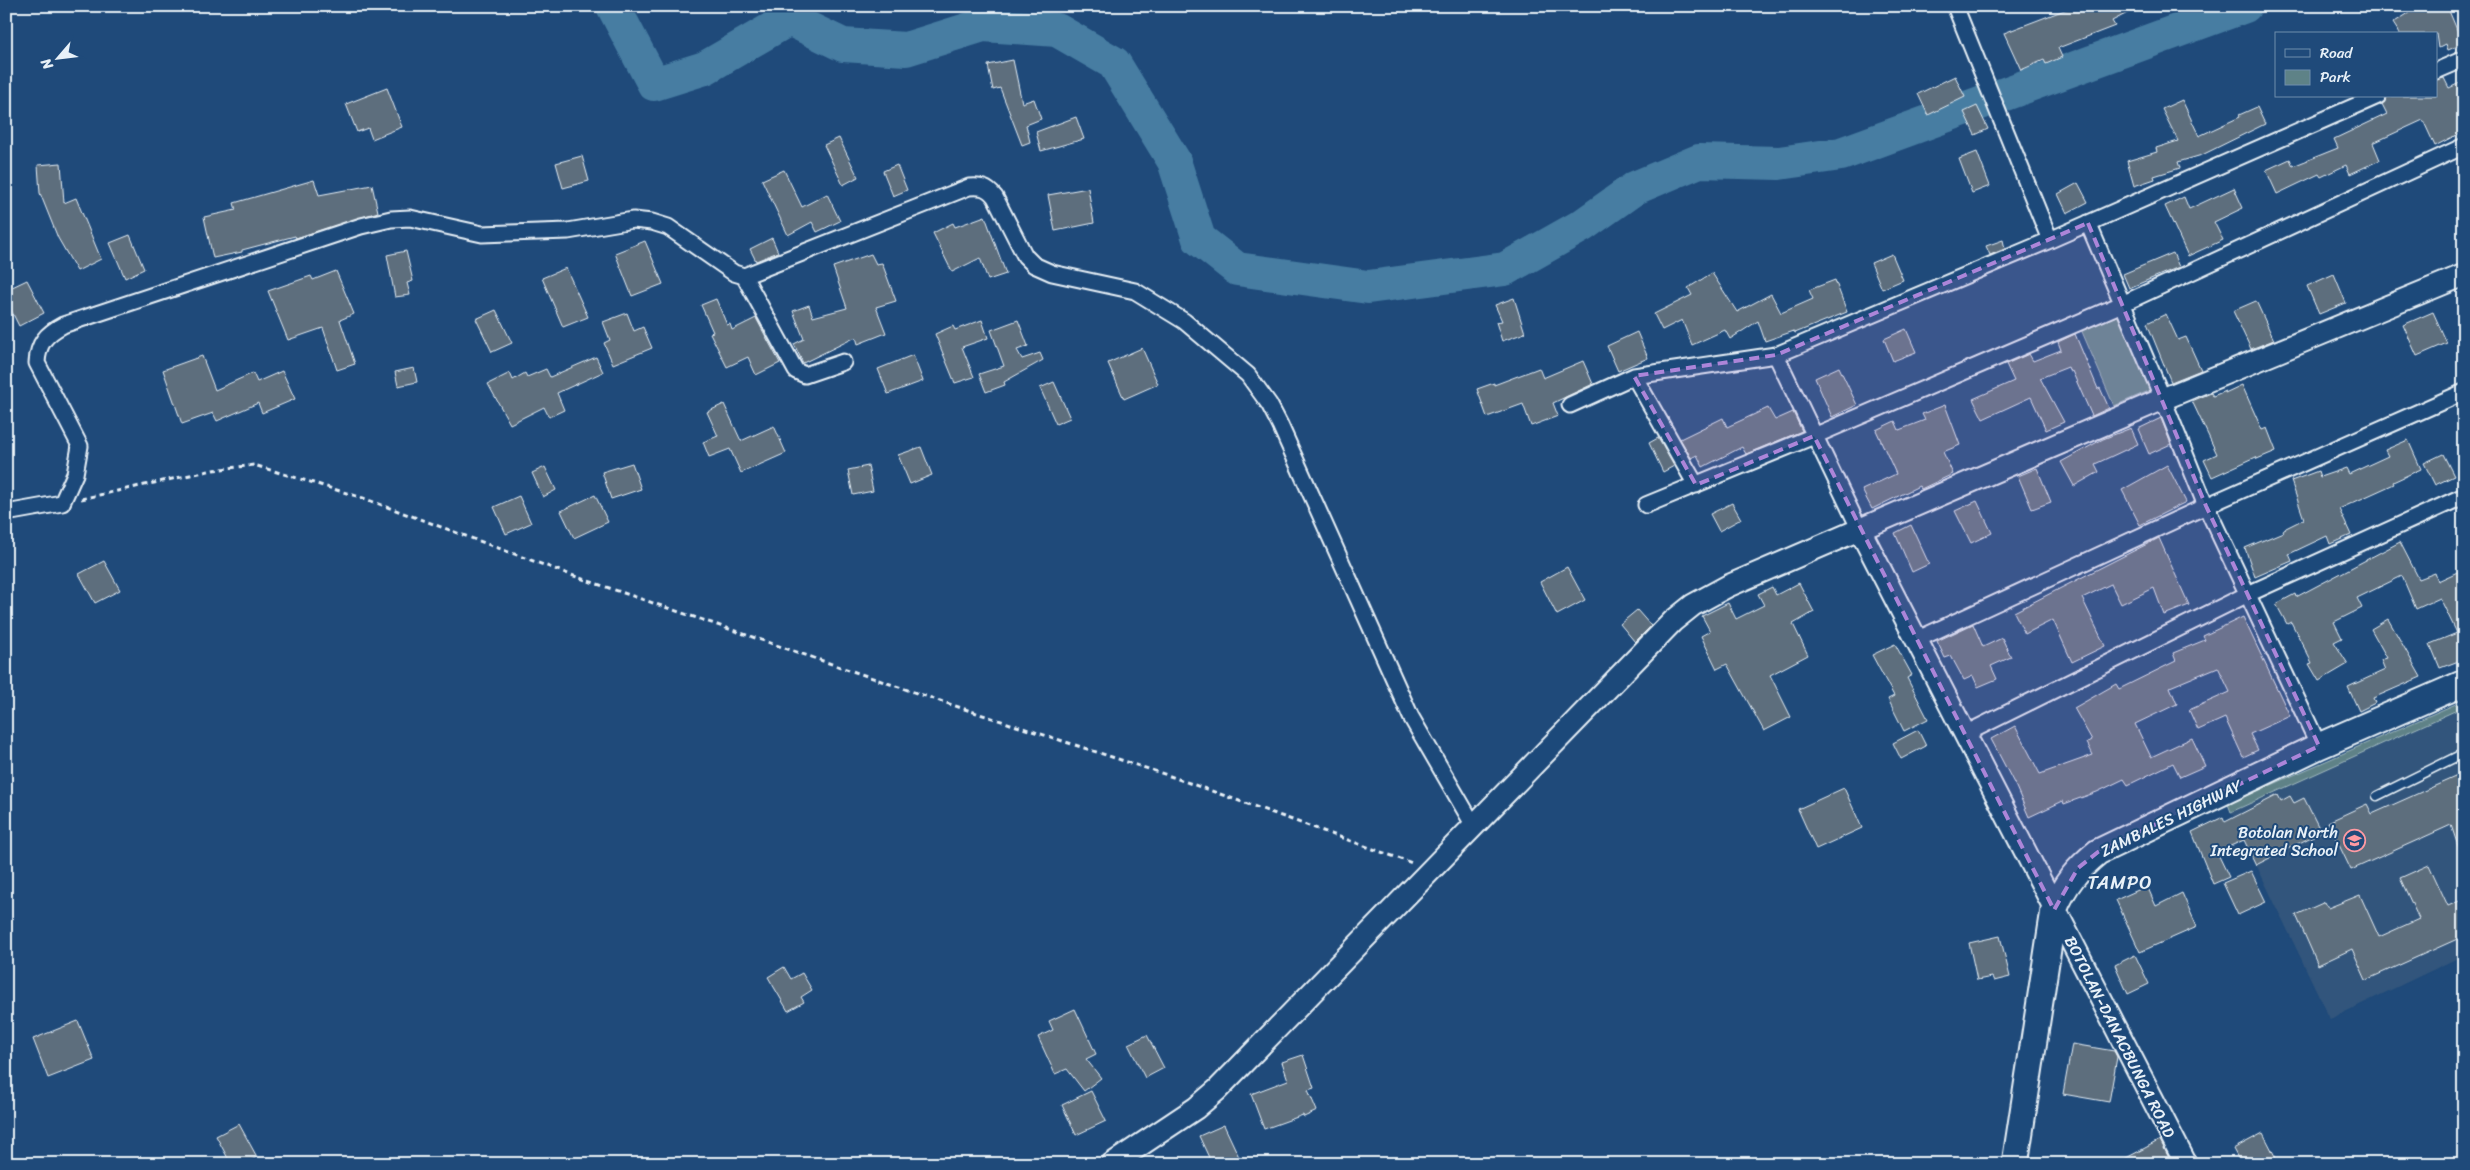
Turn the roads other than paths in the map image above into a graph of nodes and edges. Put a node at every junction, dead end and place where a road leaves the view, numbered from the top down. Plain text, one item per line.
1 (1955, 6) edge
2 (2464, 59) edge
3 (2438, 70) edge
4 (2373, 98) edge
5 (2464, 146) edge
6 (2088, 224) junction
7 (2050, 240) junction
8 (2464, 275) edge
9 (744, 276) junction
10 (2122, 304) junction
11 (1776, 355) junction
12 (843, 362) dead end
13 (1634, 376) junction
14 (2464, 392) edge
15 (2163, 398) junction
16 (1570, 404) dead end
17 (1814, 436) junction
18 (1696, 485) junction
19 (2464, 496) edge
20 (1646, 505) dead end
21 (2206, 506) junction
22 (6, 513) edge
23 (1860, 530) junction
24 (2248, 594) junction
25 (1918, 639) junction
26 (2464, 683) edge
27 (1965, 734) junction
28 (2319, 746) junction
29 (2464, 753) edge
30 (2377, 796) dead end
31 (1474, 826) junction
32 (2054, 910) junction
33 (1112, 1164) edge
34 (2015, 1164) edge
35 (2186, 1164) edge

1 - 7 street
2 - 3 street
4 - 6 street
5 - 10 street
6 - 7 street
6 - 10 street
7 - 11 street
8 - 15 street
9 - 12 street
9 - 22 street
9 - 31 street
10 - 15 street
10 - 17 street
11 - 13 street
11 - 17 street
13 - 16 street
13 - 18 street
14 - 21 street
15 - 21 street
15 - 23 street
17 - 18 street
17 - 23 street
18 - 20 street
19 - 24 street
21 - 24 street
21 - 25 street
23 - 25 street, BOTOLAN-DANACBUNGA ROAD
23 - 31 street
24 - 27 street
24 - 28 street
25 - 27 street, BOTOLAN-DANACBUNGA ROAD
26 - 28 main road, ZAMBALES HIGHWAY
27 - 32 street, BOTOLAN-DANACBUNGA ROAD
28 - 32 main road, ZAMBALES HIGHWAY
29 - 30 lane
31 - 33 street
32 - 34 main road, ZAMBALES HIGHWAY
32 - 35 street, BOTOLAN-DANACBUNGA ROAD

